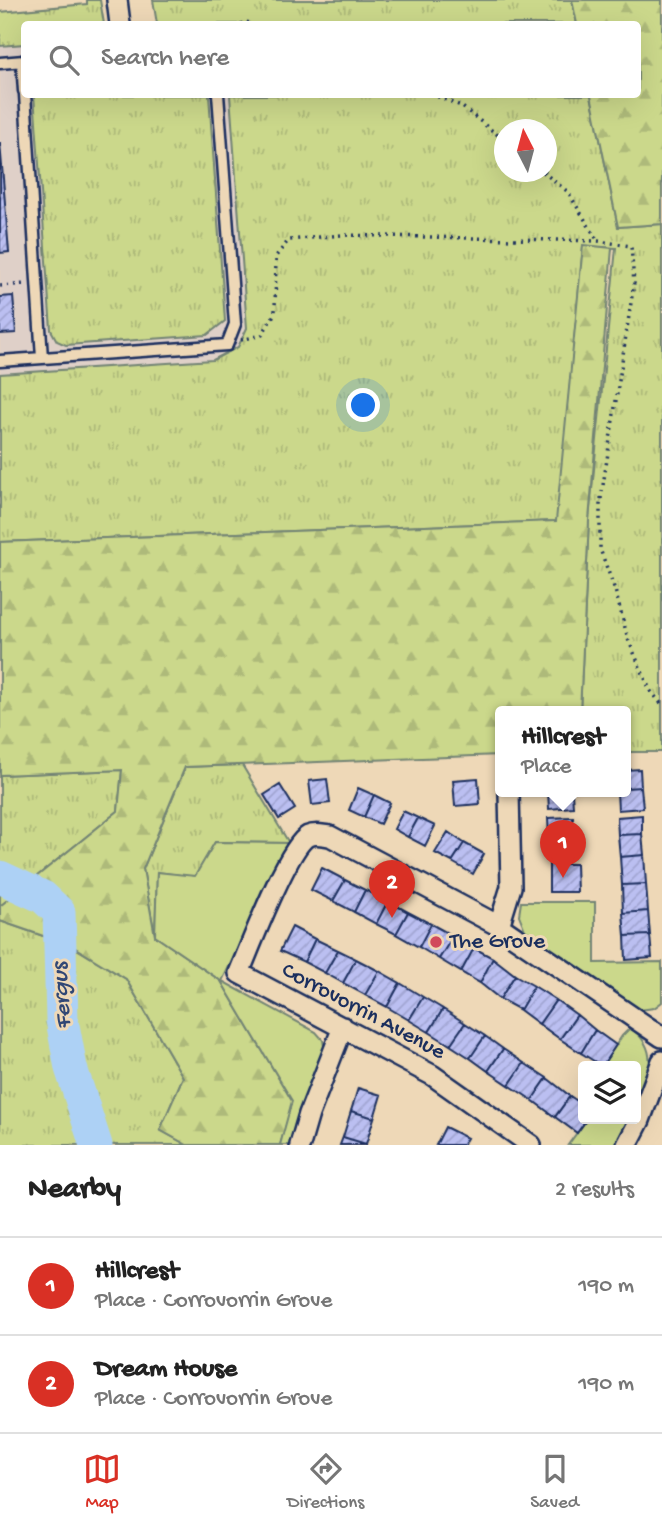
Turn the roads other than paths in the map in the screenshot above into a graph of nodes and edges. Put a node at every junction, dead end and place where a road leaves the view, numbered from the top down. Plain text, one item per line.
1 (117, 0) edge
2 (120, 21) edge
3 (21, 61) edge
4 (0, 63) edge
5 (25, 98) edge
6 (218, 98) edge
7 (43, 358) junction
8 (0, 361) edge
9 (509, 797) edge
10 (499, 926) junction
11 (343, 1027) junction
12 (662, 1037) edge
13 (662, 1061) edge
14 (510, 1139) edge
15 (300, 1145) edge
16 (531, 1145) edge
17 (627, 1145) edge

1 - 2 street
3 - 4 lane
5 - 7 lane
6 - 7 lane
7 - 8 lane
9 - 10 street
10 - 11 street, Corrovorrin Avenue
10 - 12 street
11 - 14 street, Corrovorrin Avenue
11 - 15 street
13 - 17 street
14 - 16 street, Corrovorrin Avenue

